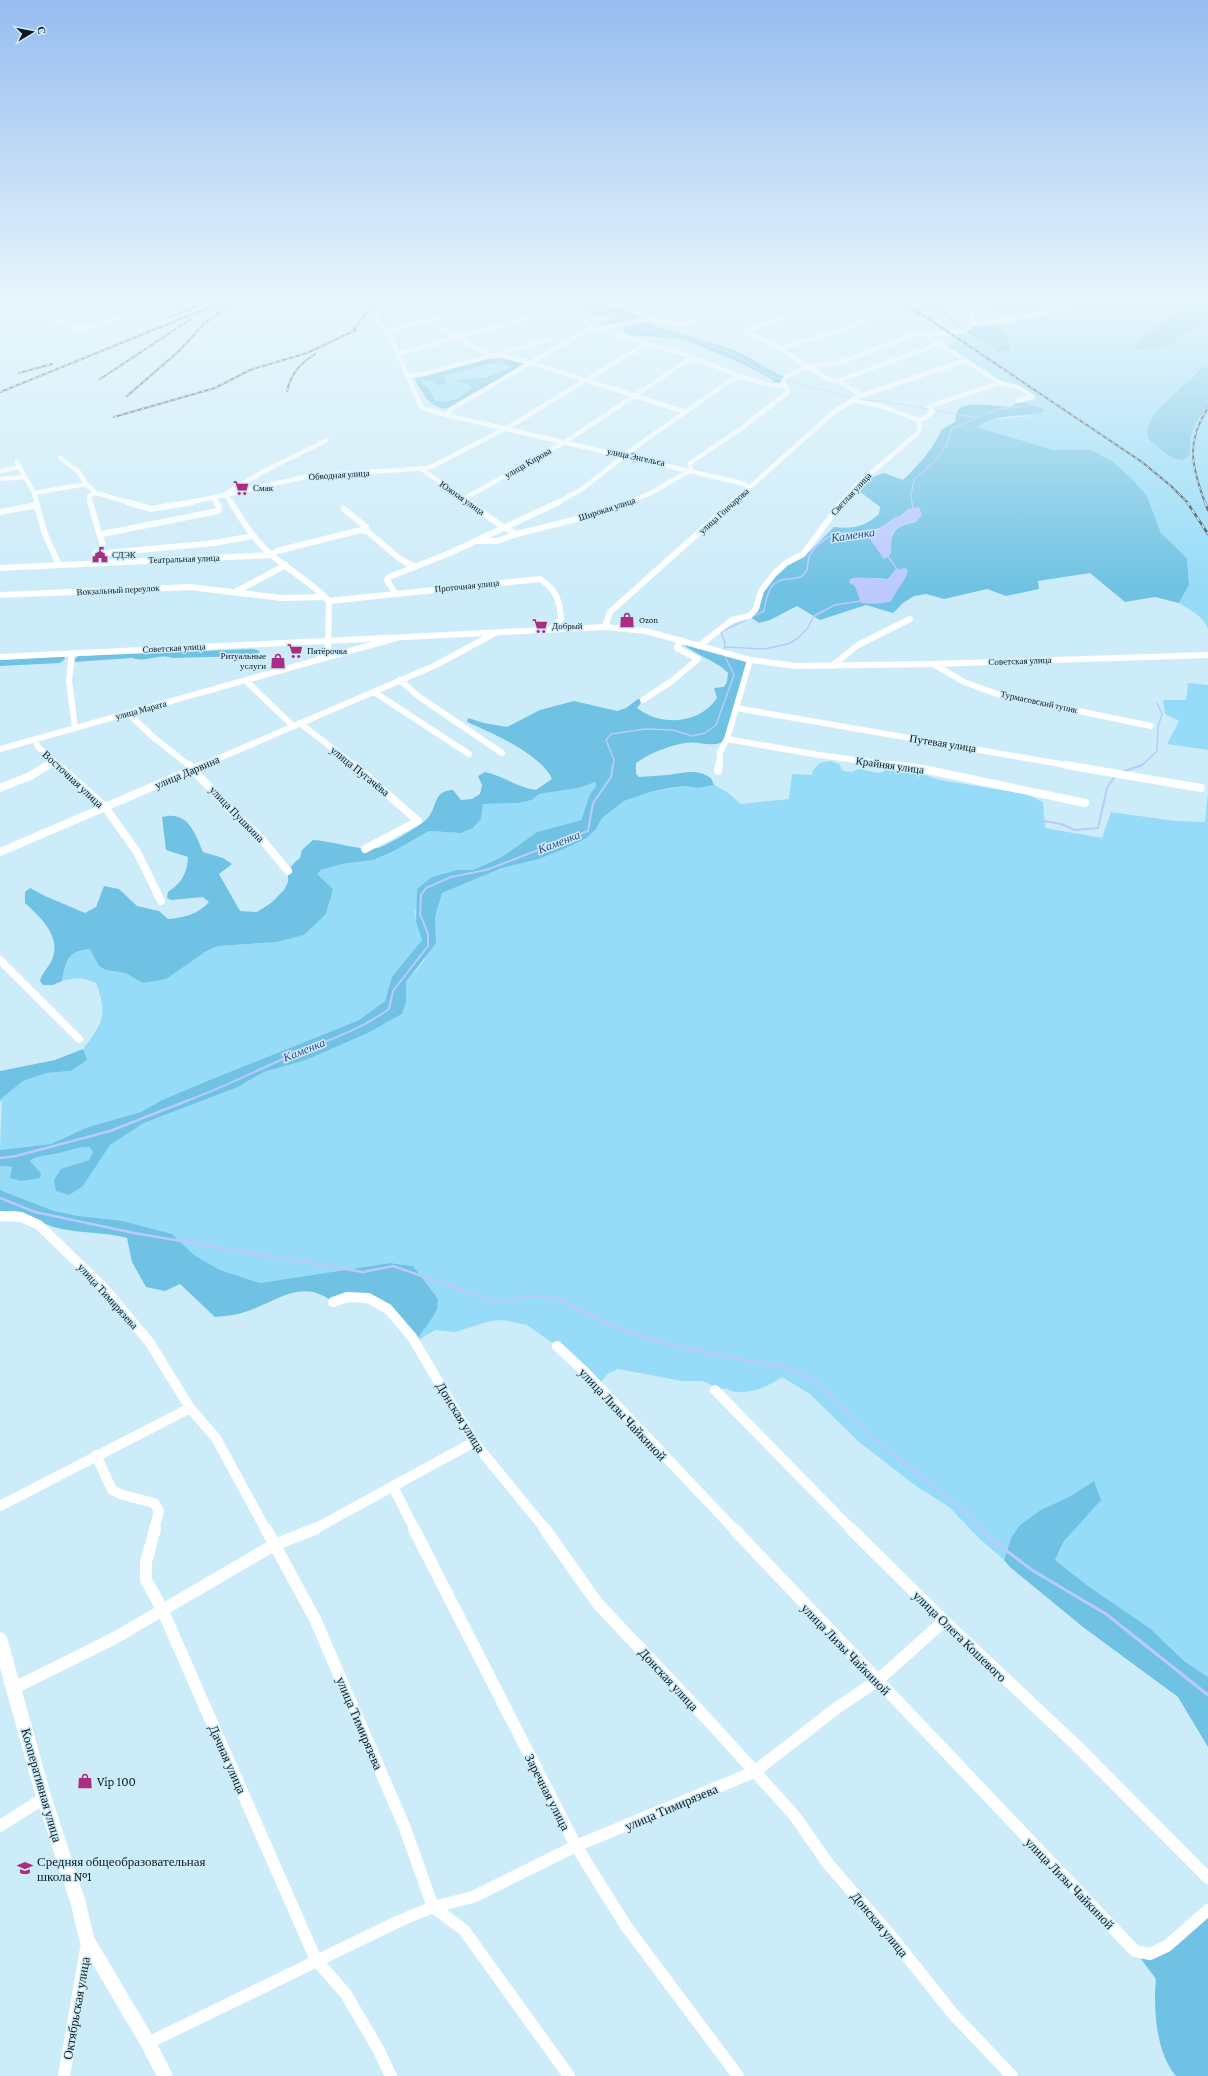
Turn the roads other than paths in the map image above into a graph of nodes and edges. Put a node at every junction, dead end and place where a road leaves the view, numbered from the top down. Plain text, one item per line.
1 (416, 394) edge
2 (479, 394) edge
3 (564, 394) edge
4 (627, 394) edge
5 (637, 394) edge
6 (711, 394) edge
7 (786, 394) edge
8 (851, 394) edge
9 (868, 394) edge
10 (967, 394) edge
11 (1027, 394) edge
12 (634, 396) junction
13 (856, 398) junction
14 (1018, 401) dead end
15 (686, 412) junction
16 (450, 416) junction
17 (918, 420) junction
18 (504, 429) junction
19 (327, 440) dead end
20 (565, 442) junction
21 (625, 455) junction
22 (60, 458) dead end
23 (17, 462) dead end
24 (19, 467) junction
25 (420, 468) junction
26 (691, 470) junction
27 (0, 471) edge
28 (24, 477) junction
29 (0, 479) edge
30 (86, 484) junction
31 (748, 490) junction
32 (96, 492) junction
33 (34, 494) junction
34 (226, 495) junction
35 (213, 498) junction
36 (464, 499) junction
37 (37, 505) junction
38 (344, 509) dead end
39 (0, 512) edge
40 (504, 527) junction
41 (364, 531) junction
42 (102, 534) junction
43 (517, 534) junction
44 (253, 536) junction
45 (474, 541) junction
46 (272, 555) junction
47 (59, 565) junction
48 (286, 565) junction
49 (414, 567) junction
50 (0, 568) edge
51 (235, 592) junction
52 (395, 593) junction
53 (0, 595) edge
54 (327, 599) junction
55 (910, 620) dead end
56 (605, 627) junction
57 (550, 630) junction
58 (495, 633) junction
59 (396, 638) junction
60 (330, 640) junction
61 (680, 640) junction
62 (699, 646) junction
63 (72, 653) junction
64 (1208, 655) edge
65 (0, 657) edge
66 (318, 660) junction
67 (750, 660) junction
68 (933, 664) junction
69 (832, 666) junction
70 (282, 670) joint
71 (400, 680) junction
72 (246, 681) junction
73 (374, 692) junction
74 (643, 700) dead end
75 (736, 708) junction
76 (128, 713) junction
77 (300, 723) junction
78 (292, 725) junction
79 (1151, 726) dead end
80 (75, 728) junction
81 (35, 739) junction
82 (727, 739) junction
83 (0, 749) edge
84 (502, 753) dead end
85 (469, 754) dead end
86 (54, 761) junction
87 (194, 769) junction
88 (718, 771) dead end
89 (0, 788) edge
90 (1201, 788) dead end
91 (1085, 803) dead end
92 (105, 808) junction
93 (365, 849) dead end
94 (0, 852) edge
95 (288, 871) dead end
96 (161, 901) dead end
97 (0, 960) edge
98 (79, 1039) dead end
99 (0, 1216) edge
100 (333, 1302) dead end
101 (557, 1346) dead end
102 (715, 1390) dead end
103 (190, 1408) junction
104 (474, 1442) junction
105 (96, 1455) junction
106 (393, 1487) junction
107 (0, 1506) edge
108 (274, 1545) junction
109 (162, 1609) junction
110 (944, 1621) junction
111 (0, 1640) edge
112 (877, 1681) junction
113 (14, 1688) junction
114 (754, 1772) junction
115 (44, 1798) junction
116 (0, 1826) edge
117 (576, 1846) junction
118 (1208, 1878) edge
119 (434, 1907) junction
120 (1208, 1910) edge
121 (87, 1940) junction
122 (316, 1960) junction
123 (148, 2043) junction
124 (64, 2076) edge
125 (165, 2076) edge
126 (391, 2076) edge
127 (569, 2076) edge
128 (738, 2076) edge
129 (1012, 2076) edge

1 - 16 street, улица Энгельса
2 - 16 street
3 - 18 street, Обводная улица
4 - 12 street
5 - 12 street, улица Кирова
6 - 15 street, Широкая улица
7 - 26 street, Широкая улица
8 - 13 street
9 - 13 street, улица Гончарова
10 - 17 street
11 - 14 street
12 - 15 street
12 - 20 street, улица Кирова
13 - 17 street
13 - 31 street, улица Гончарова
15 - 21 street, Широкая улица
16 - 18 street, улица Энгельса
17 - 62 street, Светлая улица
18 - 20 street, улица Энгельса
18 - 25 street, Обводная улица
19 - 34 street
20 - 21 street, улица Энгельса
20 - 36 street, улица Кирова
21 - 26 street, улица Энгельса
21 - 40 street, Широкая улица
22 - 30 street, Обводная улица
23 - 24 street
24 - 27 street
24 - 28 street
25 - 34 street, Обводная улица
25 - 36 street, Южная улица
26 - 31 street
26 - 43 street, Широкая улица
28 - 29 street
28 - 33 street
30 - 32 street, Обводная улица
30 - 33 street
31 - 56 street, улица Гончарова
32 - 35 street, Обводная улица
32 - 42 street
33 - 37 street
34 - 35 street, Обводная улица
34 - 44 street
35 - 42 street
36 - 40 street, Южная улица
37 - 39 street
37 - 47 street
38 - 41 street
40 - 43 street
40 - 45 street, Широкая улица
41 - 46 street, Театральная улица
41 - 49 street
42 - 44 street
43 - 45 street, Широкая улица
44 - 46 street
45 - 49 street, Широкая улица
46 - 47 street, Театральная улица
46 - 48 street
47 - 50 street, Театральная улица
48 - 51 street
48 - 54 street
49 - 52 street, Широкая улица
51 - 53 street, Вокзальный переулок
51 - 54 street, Вокзальный переулок
52 - 54 street, Проточная улица
52 - 57 street, Проточная улица
54 - 60 street
55 - 69 street
56 - 57 main road, Советская улица
56 - 61 main road, Советская улица
57 - 58 main road, Советская улица
58 - 59 main road, Советская улица
58 - 71 street, улица Дарвина
59 - 60 main road, Советская улица
59 - 66 street, Советская улица
60 - 63 main road, Советская улица
60 - 66 street
61 - 62 main road, Советская улица
61 - 74 street
62 - 67 main road, Советская улица
63 - 65 main road, Советская улица
63 - 80 street
64 - 68 main road, Советская улица
66 - 70 street, Советская улица
67 - 69 main road, Советская улица
67 - 75 street
68 - 69 main road, Советская улица
68 - 79 street, Турмасовский тупик
70 - 72 street, улица Марата
71 - 73 street, улица Дарвина
71 - 84 street
72 - 76 street, улица Марата
72 - 78 street
73 - 77 street, улица Дарвина
73 - 85 street
75 - 82 street
75 - 90 street, Путевая улица
76 - 80 street, улица Марата
76 - 87 street, улица Пушкина
77 - 78 street, улица Дарвина
77 - 93 street, улица Пугачёва
78 - 87 street, улица Дарвина
80 - 81 street, улица Марата
81 - 83 street, улица Марата
81 - 86 street, Восточная улица
82 - 88 street
82 - 91 street, Крайняя улица
86 - 89 street
86 - 92 street, Восточная улица
87 - 92 street, улица Дарвина
87 - 95 street, улица Пушкина
92 - 94 street, улица Дарвина
92 - 96 street, Восточная улица
97 - 98 street
99 - 103 street, улица Тимирязева
100 - 104 street, Донская улица
101 - 112 street, улица Лизы Чайкиной
102 - 110 street, улица Олега Кошевого
103 - 105 street
103 - 108 street, улица Тимирязева
104 - 106 street
104 - 114 street, Донская улица
105 - 107 street
105 - 109 street, Дачная улица
106 - 108 street
106 - 117 street, Заречная улица
108 - 109 street
108 - 119 street, улица Тимирязева
109 - 113 street
109 - 122 street, Дачная улица
110 - 112 street, улица Тимирязева
110 - 118 street, улица Олега Кошевого
111 - 113 street, Кооперативная улица
112 - 114 street, улица Тимирязева
112 - 120 street, улица Лизы Чайкиной
113 - 115 street, Кооперативная улица
114 - 117 street, улица Тимирязева
114 - 129 street, Донская улица
115 - 116 street
115 - 121 street, Кооперативная улица
117 - 119 street, улица Тимирязева
117 - 128 street, Заречная улица
119 - 122 street, улица Тимирязева
119 - 127 street
121 - 123 street, Кооперативная улица
121 - 124 street, Октябрьская улица
122 - 123 street, улица Тимирязева
122 - 126 street, Дачная улица
123 - 125 street, Кооперативная улица

